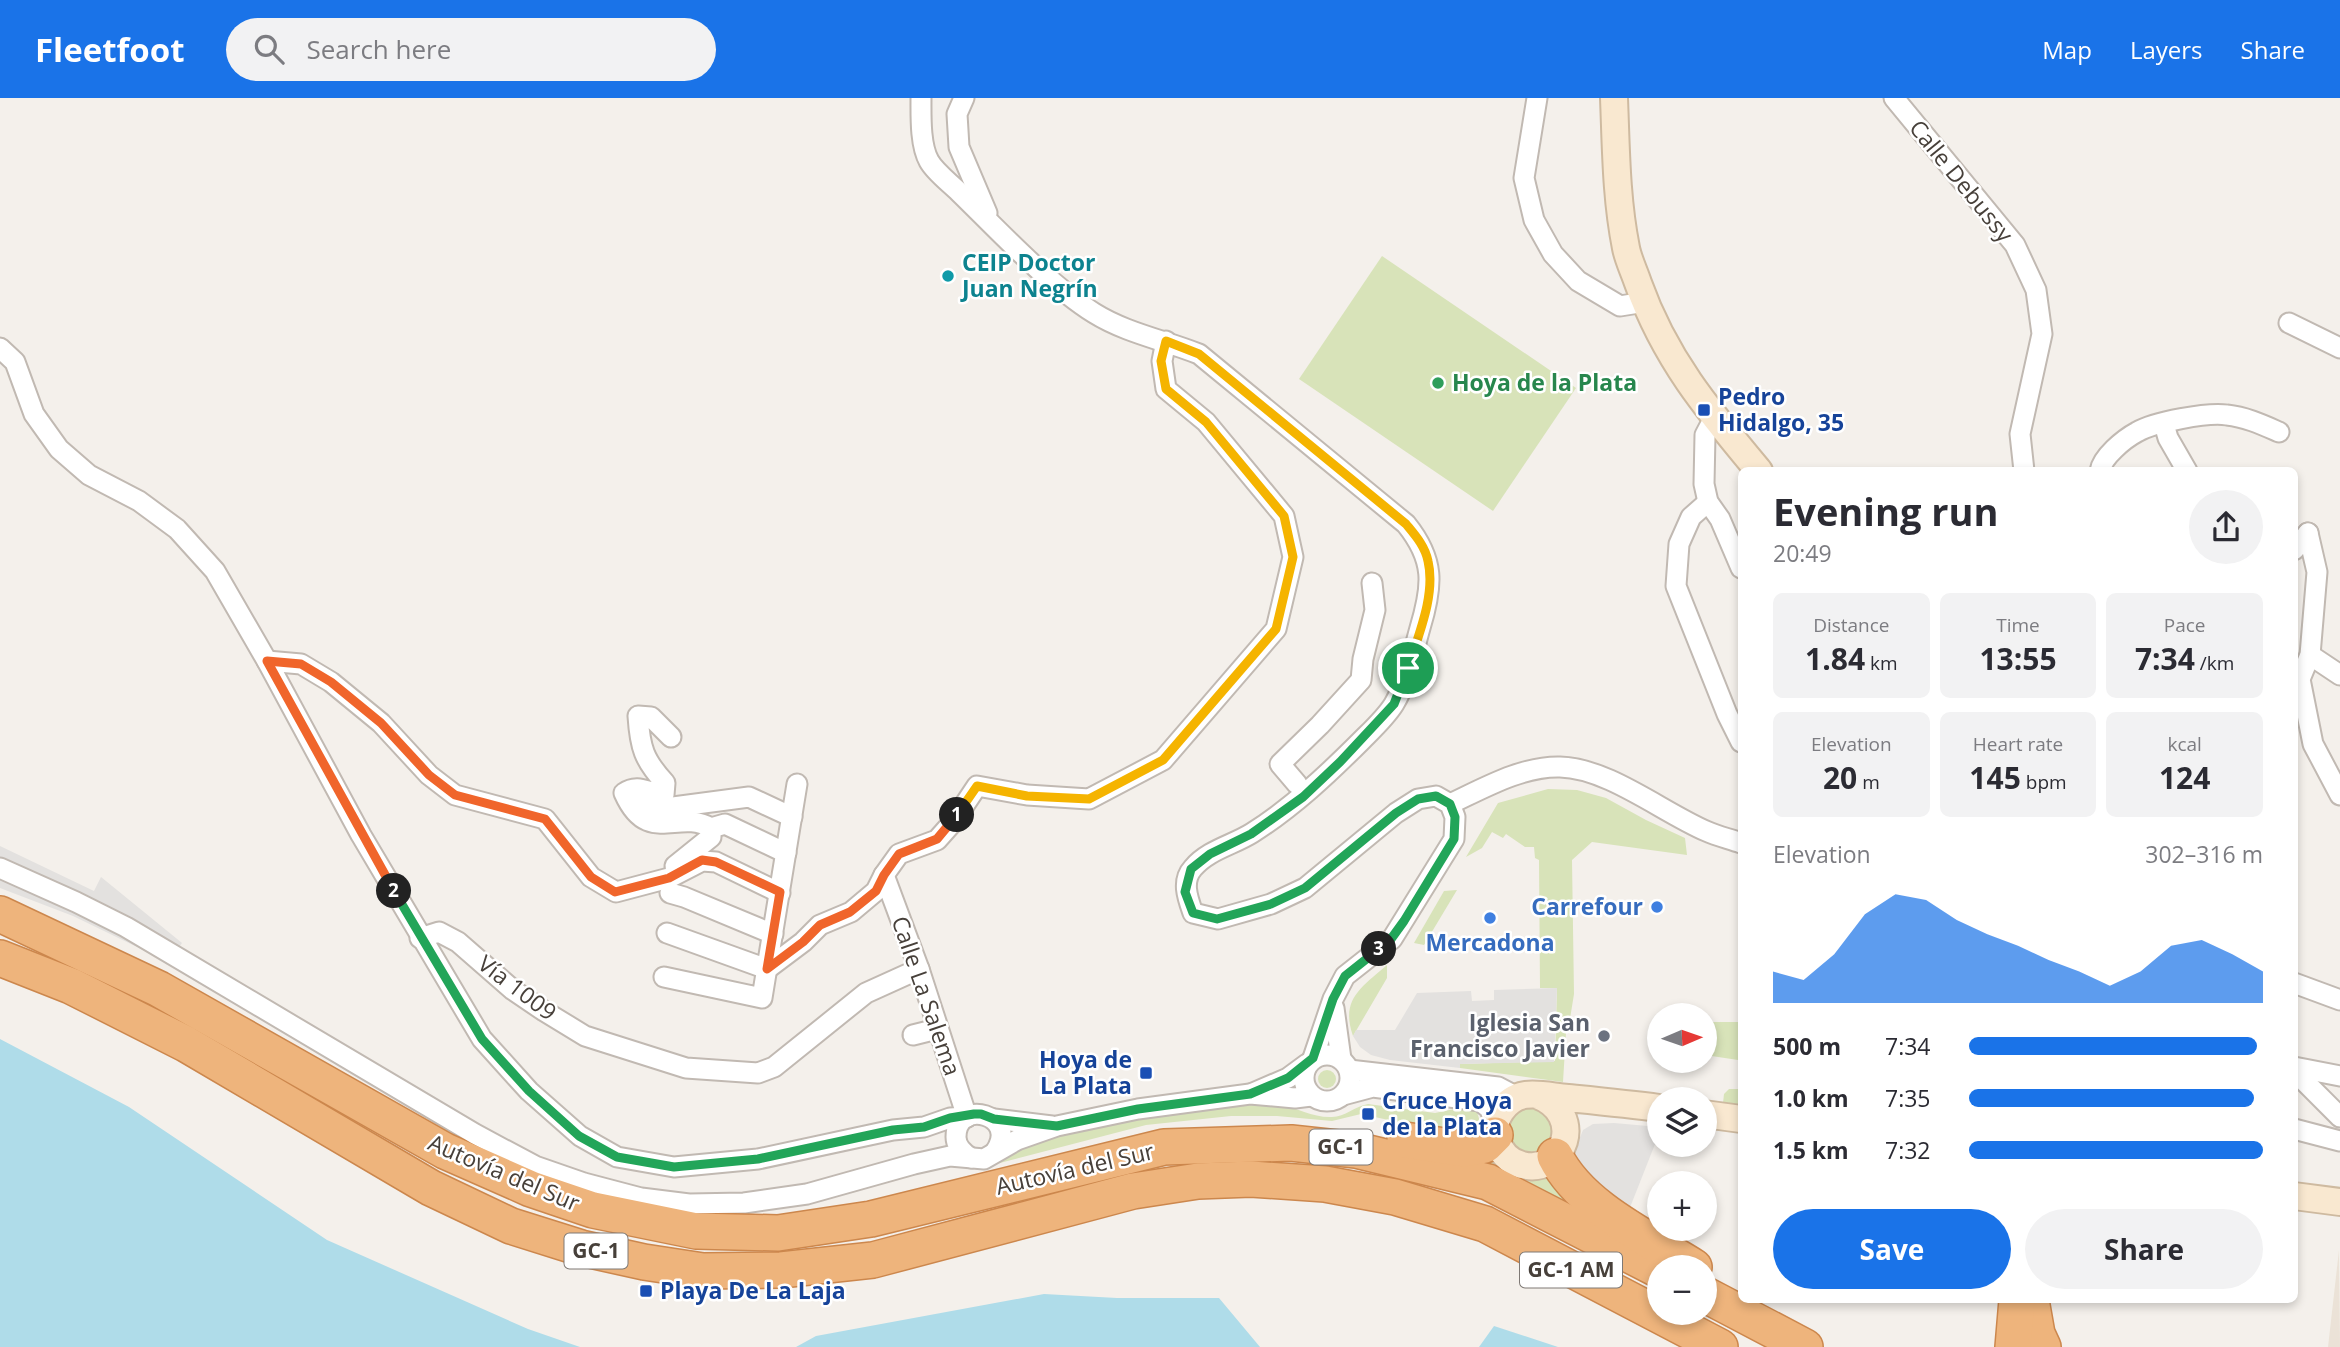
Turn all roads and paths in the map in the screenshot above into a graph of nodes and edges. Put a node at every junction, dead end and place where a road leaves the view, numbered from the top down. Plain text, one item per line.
1 (921, 98) edge
2 (964, 98) edge
3 (1538, 98) edge
4 (1614, 98) edge
5 (1894, 98) edge
6 (991, 223) junction
7 (1645, 302) junction
8 (2289, 323) dead end
9 (1166, 341) junction
10 (0, 348) edge
11 (2340, 348) edge
12 (1715, 416) junction
13 (2164, 424) junction
14 (2279, 432) dead end
15 (1756, 467) edge
16 (2024, 467) edge
17 (2101, 467) edge
18 (2185, 467) edge
19 (1708, 502) junction
20 (2299, 533) edge
21 (1738, 561) edge
22 (1372, 583) dead end
23 (2310, 655) junction
24 (267, 661) junction
25 (2340, 675) edge
26 (671, 737) dead end
27 (1738, 737) edge
28 (2333, 764) edge
29 (797, 784) dead end
30 (1297, 784) dead end
31 (632, 787) junction
32 (2340, 795) edge
33 (1450, 804) junction
34 (792, 817) junction
35 (711, 828) junction
36 (1738, 843) edge
37 (786, 853) junction
38 (0, 868) edge
39 (884, 875) junction
40 (640, 887) junction
41 (780, 892) junction
42 (670, 893) dead end
43 (0, 914) edge
44 (667, 933) dead end
45 (773, 934) junction
46 (420, 938) junction
47 (0, 958) edge
48 (767, 969) junction
49 (919, 969) junction
50 (664, 977) dead end
51 (2298, 984) edge
52 (1333, 999) junction
53 (2340, 1000) edge
54 (937, 1029) junction
55 (913, 1035) dead end
56 (1310, 1061) junction
57 (1345, 1064) junction
58 (2298, 1070) edge
59 (2298, 1073) edge
60 (2340, 1076) edge
61 (1250, 1094) junction
62 (1343, 1095) junction
63 (1311, 1096) junction
64 (1527, 1096) junction
65 (1633, 1104) junction
66 (1647, 1106) edge
67 (1717, 1116) edge
68 (967, 1117) junction
69 (2340, 1117) edge
70 (994, 1119) junction
71 (1738, 1119) edge
72 (1057, 1126) junction
73 (924, 1127) junction
74 (1495, 1130) junction
75 (2298, 1130) edge
76 (956, 1138) junction
77 (2340, 1141) edge
78 (1560, 1146) junction
79 (995, 1152) junction
80 (971, 1158) junction
81 (914, 1164) junction
82 (1428, 1166) joint
83 (996, 1188) junction
84 (2298, 1197) edge
85 (2340, 1202) edge
86 (1418, 1204) joint
87 (1675, 1255) edge
88 (1647, 1264) edge
89 (1717, 1281) edge
90 (1738, 1294) edge
91 (1717, 1301) edge
92 (1753, 1303) edge
93 (2002, 1303) edge
94 (2017, 1303) edge
95 (2032, 1303) edge
96 (2044, 1303) edge
97 (1720, 1347) edge
98 (1805, 1347) edge
99 (1817, 1347) edge
100 (2003, 1347) edge
101 (2013, 1347) edge
102 (2043, 1347) edge
103 (2054, 1347) edge

1 - 6 street
2 - 6 street
3 - 7 street
4 - 7 street
5 - 16 street, Calle Debussy
6 - 9 street
7 - 12 street
8 - 11 street
9 - 33 street
9 - 39 street
10 - 24 street
12 - 15 street
12 - 19 street
13 - 14 street
13 - 17 street
13 - 18 street
19 - 21 street
19 - 27 street
20 - 23 street
22 - 30 street
23 - 25 street
23 - 28 street
24 - 40 street
24 - 46 street
26 - 31 street
28 - 32 street
29 - 34 street
31 - 34 street
31 - 35 street
33 - 36 street
33 - 52 street
34 - 37 street
35 - 37 street
35 - 40 street
37 - 41 street
38 - 81 street, Autovía del Sur
39 - 48 street
39 - 49 street, Calle La Salema
40 - 41 street
41 - 45 street
42 - 45 street
43 - 83 highway, Autovía del Sur / GC-1
44 - 48 street
45 - 48 street
46 - 49 street, Vía 1009
46 - 73 street
47 - 86 highway, Autovía del Sur / GC-1
48 - 50 street
49 - 54 street, Calle La Salema
51 - 53 street
52 - 56 street
52 - 57 street
54 - 55 street
54 - 68 street, Calle La Salema
56 - 57 street
56 - 61 street
56 - 63 street
57 - 62 street
57 - 64 street
58 - 60 street
59 - 69 street
61 - 63 street
61 - 72 street
62 - 63 street
62 - 74 street
64 - 65 street
64 - 74 street
64 - 78 street
65 - 66 street
65 - 78 street
67 - 71 street
68 - 70 street
68 - 73 street
68 - 76 street
70 - 72 street
70 - 79 street
72 - 79 street
73 - 76 street
74 - 78 street
74 - 83 highway
75 - 77 street
76 - 80 street
76 - 81 street, Autovía del Sur
78 - 87 highway
79 - 80 street
80 - 81 street, Autovía del Sur
82 - 83 highway, Autovía del Sur / GC-1
82 - 88 highway, GC-1 AM
84 - 85 street
86 - 97 highway, GC-1 AM
89 - 90 highway
91 - 98 highway
92 - 99 highway
93 - 100 highway
94 - 101 highway
95 - 102 highway
96 - 103 highway

